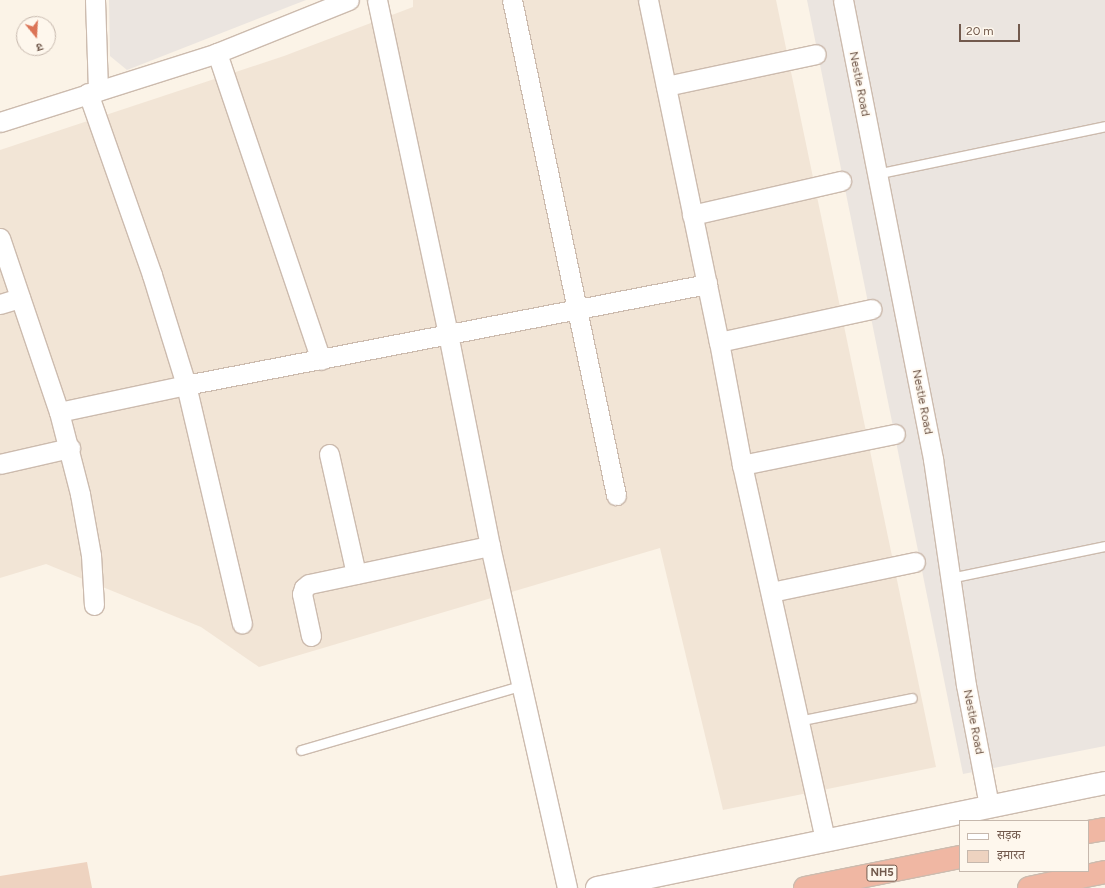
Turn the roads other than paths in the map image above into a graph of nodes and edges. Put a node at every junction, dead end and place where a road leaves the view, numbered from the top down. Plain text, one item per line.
1 (95, 0) edge
2 (349, 0) edge
3 (377, 0) edge
4 (512, 0) edge
5 (648, 0) edge
6 (843, 0) edge
7 (217, 53) junction
8 (816, 54) dead end
9 (666, 86) junction
10 (93, 92) junction
11 (0, 122) edge
12 (1105, 126) edge
13 (876, 174) junction
14 (841, 181) dead end
15 (692, 214) junction
16 (0, 238) edge
17 (707, 284) junction
18 (20, 298) junction
19 (0, 304) edge
20 (871, 309) dead end
21 (579, 310) junction
22 (448, 334) junction
23 (719, 342) junction
24 (321, 360) junction
25 (186, 385) junction
26 (59, 412) junction
27 (895, 434) dead end
28 (70, 448) junction
29 (329, 454) dead end
30 (0, 464) edge
31 (742, 465) junction
32 (616, 495) dead end
33 (490, 546) junction
34 (1105, 546) edge
35 (915, 562) dead end
36 (356, 574) junction
37 (950, 578) junction
38 (771, 592) junction
39 (94, 605) dead end
40 (242, 624) dead end
41 (311, 636) dead end
42 (520, 686) junction
43 (912, 698) dead end
44 (798, 722) junction
45 (301, 750) dead end
46 (1105, 783) edge
47 (989, 806) junction
48 (1105, 829) edge
49 (1089, 832) edge
50 (825, 840) junction
51 (959, 857) edge
52 (1105, 872) edge
53 (566, 888) edge
54 (597, 888) edge
55 (805, 888) edge
56 (1029, 888) edge

1 - 10 street
2 - 7 street
3 - 22 street
4 - 21 street
5 - 9 street
6 - 13 street, Nestle Road
7 - 10 street
7 - 24 street
8 - 9 street
9 - 15 street
10 - 11 street
10 - 25 street
12 - 13 lane
13 - 37 street, Nestle Road
14 - 15 street
15 - 17 street
16 - 18 street
17 - 21 street
17 - 23 street
18 - 19 street
18 - 26 street
20 - 23 street
21 - 22 street
21 - 32 street
22 - 24 street
22 - 33 street
23 - 31 street
24 - 25 street
25 - 26 street
25 - 40 street
26 - 28 street
27 - 31 street
28 - 30 street
28 - 39 street
29 - 36 street
31 - 38 street
33 - 36 street
33 - 42 street
34 - 37 lane
35 - 38 street
36 - 41 street
37 - 47 street, Nestle Road
38 - 44 street
42 - 45 lane
42 - 53 street
43 - 44 lane
44 - 50 street
46 - 47 street
47 - 50 street
48 - 49 highway
50 - 54 street
51 - 55 highway, NH5
52 - 56 highway

